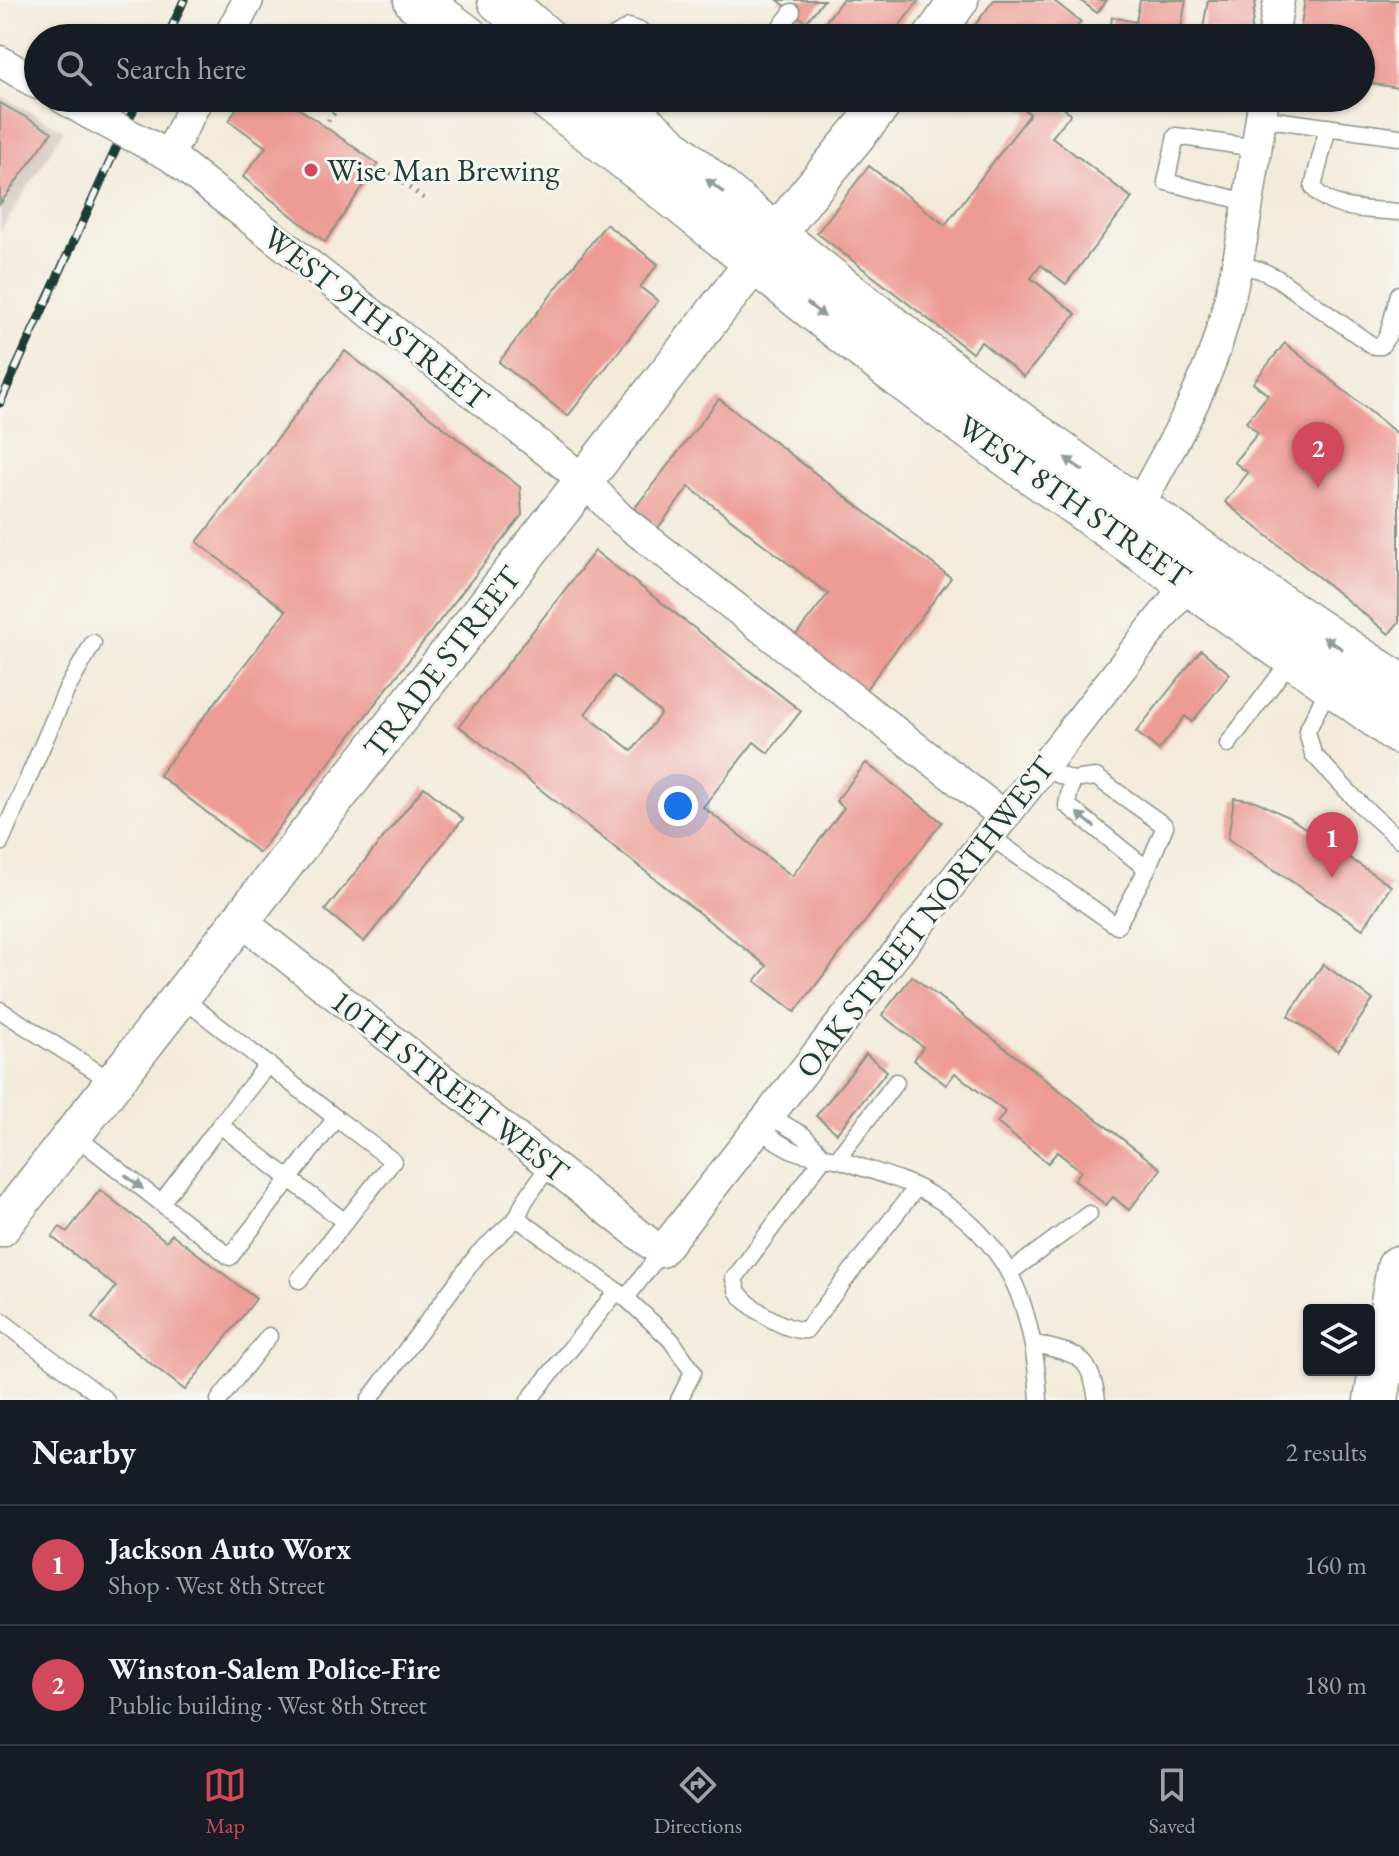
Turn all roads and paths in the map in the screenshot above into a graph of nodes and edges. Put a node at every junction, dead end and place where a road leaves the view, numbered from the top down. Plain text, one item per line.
1 (248, 0) edge
2 (416, 0) edge
3 (500, 0) edge
4 (959, 0) edge
5 (1279, 0) edge
6 (792, 12) dead end
7 (235, 24) edge
8 (448, 24) edge
9 (528, 24) edge
10 (783, 24) edge
11 (942, 24) edge
12 (1275, 24) edge
13 (0, 61) edge
14 (24, 76) edge
15 (87, 112) edge
16 (189, 112) edge
17 (335, 112) edge
18 (567, 112) edge
19 (628, 112) edge
20 (876, 112) edge
21 (1261, 112) edge
22 (1276, 112) edge
23 (328, 121) dead end
24 (1328, 127) junction
25 (1399, 137) edge
26 (1255, 148) junction
27 (162, 152) junction
28 (383, 169) dead end
29 (425, 199) dead end
30 (1247, 202) junction
31 (1399, 212) edge
32 (766, 248) junction
33 (1237, 264) junction
34 (1399, 294) edge
35 (584, 480) junction
36 (1137, 509) junction
37 (1189, 582) junction
38 (93, 643) dead end
39 (1294, 656) junction
40 (1331, 683) junction
41 (1399, 685) edge
42 (1399, 732) edge
43 (1228, 744) dead end
44 (1042, 768) junction
45 (1072, 780) junction
46 (996, 826) junction
47 (1399, 839) edge
48 (0, 843) edge
49 (1147, 869) junction
50 (240, 920) junction
51 (180, 996) junction
52 (0, 1010) edge
53 (268, 1064) junction
54 (113, 1082) junction
55 (896, 1082) dead end
56 (336, 1118) junction
57 (763, 1122) junction
58 (220, 1125) junction
59 (73, 1134) junction
60 (831, 1158) junction
61 (550, 1164) junction
62 (289, 1179) junction
63 (916, 1188) junction
64 (161, 1203) junction
65 (1089, 1214) dead end
66 (517, 1218) junction
67 (345, 1222) junction
68 (0, 1228) edge
69 (661, 1252) junction
70 (1399, 1268) edge
71 (1009, 1273) junction
72 (299, 1280) dead end
73 (622, 1294) junction
74 (0, 1320) edge
75 (269, 1336) dead end
76 (1033, 1343) junction
77 (106, 1400) edge
78 (219, 1400) edge
79 (369, 1400) edge
80 (529, 1400) edge
81 (679, 1400) edge
82 (1039, 1400) edge
83 (1097, 1400) edge
84 (1376, 1400) edge

1 - 7 street
2 - 8 main road
3 - 9 main road
4 - 11 street
5 - 12 street
6 - 10 lane
13 - 14 street
15 - 27 street, WEST 9TH STREET, bridge
16 - 27 street
17 - 23 path
18 - 32 main road
32 -> 19 main road
20 - 32 street, TRADE STREET
21 - 26 street
22 - 24 lane
24 - 25 lane
24 - 31 lane
26 - 30 street
26 - 30 lane
27 - 35 street, WEST 9TH STREET
28 - 29 path
30 - 33 street
32 - 35 street, TRADE STREET
36 -> 32 main road, WEST 8TH STREET
32 -> 37 main road, WEST 8TH STREET
33 - 34 lane
33 - 36 street
35 - 46 street, WEST 9TH STREET
35 - 50 street, TRADE STREET
41 -> 36 main road, WEST 8TH STREET
37 - 39 main road, WEST 8TH STREET
37 - 44 street, OAK STREET NORTHWEST
38 - 48 lane
39 - 40 main road, WEST 8TH STREET
39 - 43 lane
40 - 42 main road, WEST 8TH STREET
40 - 47 lane
44 - 45 lane
44 - 46 street, OAK STREET NORTHWEST
49 -> 45 lane
45 - 49 lane
46 - 49 lane
46 - 57 street, OAK STREET NORTHWEST
50 - 51 street, TRADE STREET
50 - 61 street, 10TH STREET WEST
51 - 53 lane
51 - 54 street, TRADE STREET
52 - 54 lane
53 - 56 lane
53 - 58 lane
54 - 59 street, TRADE STREET
55 - 60 lane
56 - 62 lane
56 - 67 lane
57 - 60 lane
57 - 69 street, OAK STREET NORTHWEST
58 - 62 lane
58 - 64 lane
59 -> 64 lane
59 - 68 street, TRADE STREET
60 - 63 lane
60 - 63 lane
61 - 66 lane
61 - 69 street, 10TH STREET WEST
62 - 64 lane
62 - 67 lane
63 - 71 lane
65 - 71 lane
66 - 73 lane
66 - 79 lane
67 - 72 lane
69 - 73 lane
70 - 84 main road
71 - 76 lane
73 - 80 lane
73 - 81 lane
74 - 77 lane
75 - 78 lane
76 - 82 lane
76 - 83 lane

